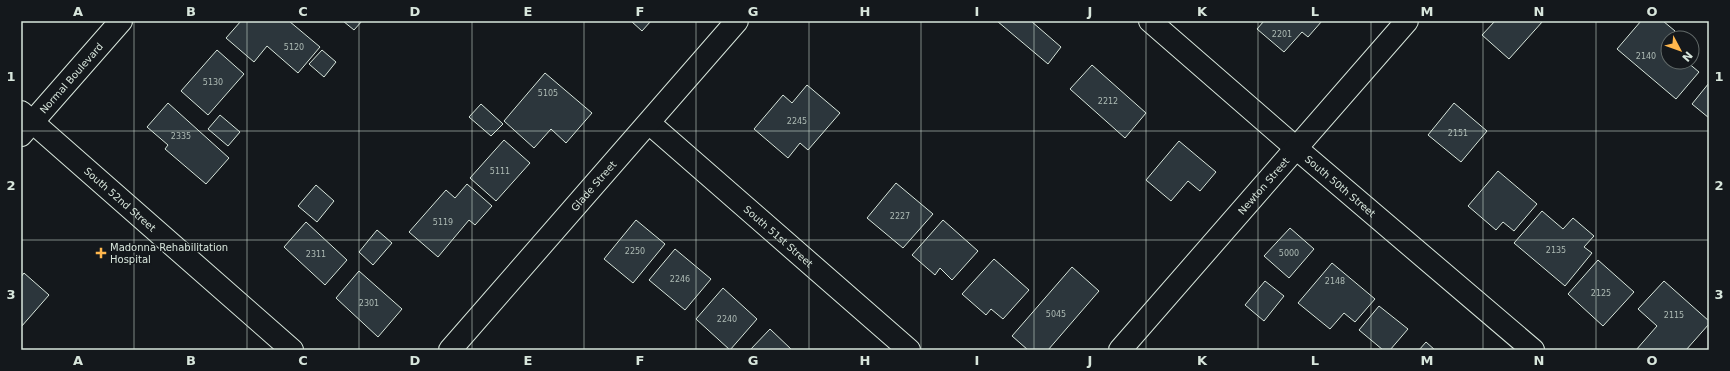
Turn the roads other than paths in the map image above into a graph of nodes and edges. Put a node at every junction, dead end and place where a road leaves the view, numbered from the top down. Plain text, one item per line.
1 (121, 21) edge
2 (737, 21) edge
3 (1150, 21) edge
4 (1407, 21) edge
5 (648, 122) junction
6 (25, 123) edge
7 (1296, 148) junction
8 (292, 350) edge
9 (450, 350) edge
10 (909, 350) edge
11 (1120, 350) edge
12 (1533, 350) edge

1 - 6 street, Normal Boulevard
2 - 5 street, Glade Street
3 - 7 street, South 50th Street
4 - 7 street, Newton Street
5 - 9 street, Glade Street
5 - 10 street, South 51st Street
6 - 8 street, South 52nd Street
7 - 11 street, Newton Street
7 - 12 street, South 50th Street

